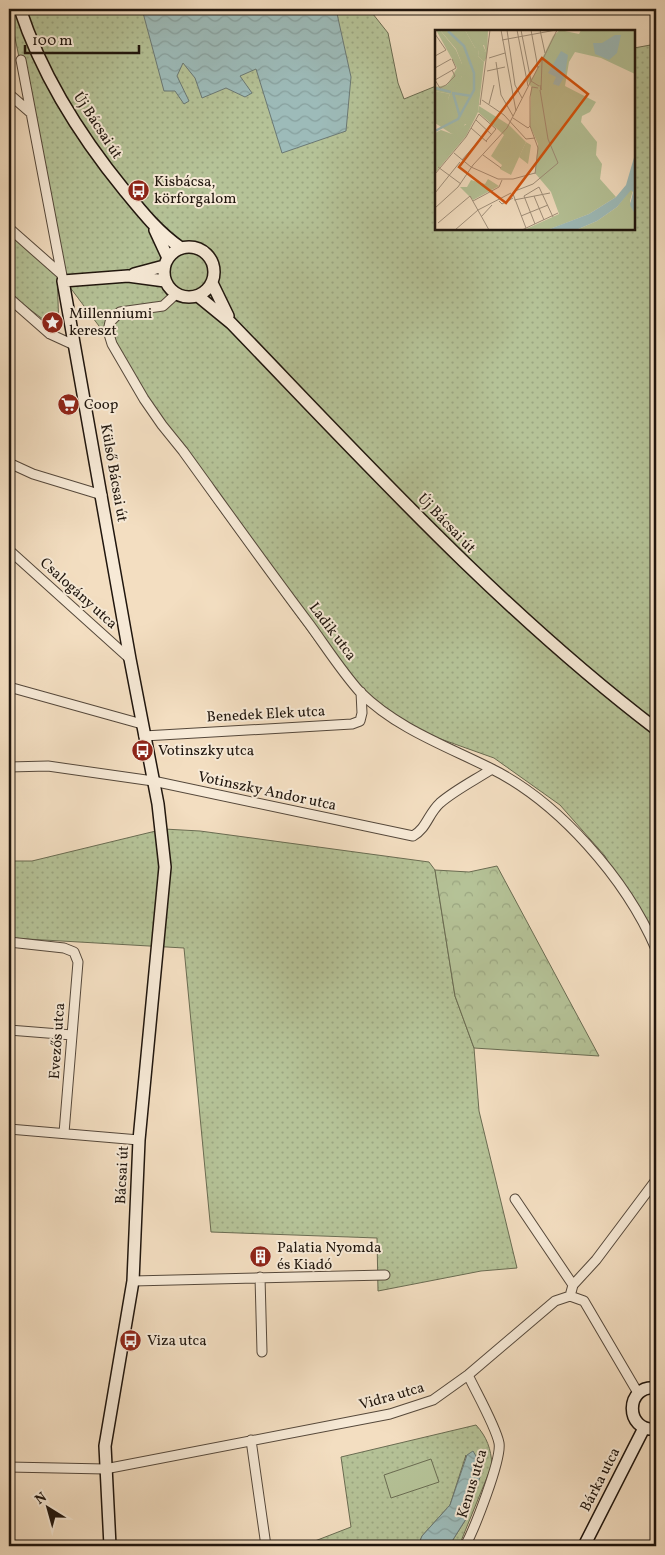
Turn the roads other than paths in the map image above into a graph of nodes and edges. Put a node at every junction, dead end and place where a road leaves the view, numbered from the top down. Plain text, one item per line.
1 (20, 9) edge
2 (21, 60) dead end
3 (9, 94) edge
4 (31, 113) junction
5 (152, 224) junction
6 (9, 228) edge
7 (181, 248) junction
8 (166, 262) junction
9 (128, 276) junction
10 (62, 278) junction
11 (165, 281) junction
12 (212, 283) junction
13 (176, 294) junction
14 (198, 296) junction
15 (9, 298) edge
16 (231, 322) junction
17 (74, 344) junction
18 (9, 463) edge
19 (102, 495) junction
20 (9, 550) edge
21 (130, 659) junction
22 (9, 687) edge
23 (361, 692) junction
24 (142, 724) junction
25 (656, 729) edge
26 (144, 736) junction
27 (9, 767) edge
28 (492, 769) junction
29 (152, 781) junction
30 (158, 804) joint
31 (9, 942) edge
32 (656, 946) edge
33 (9, 1030) edge
34 (72, 1034) junction
35 (9, 1129) edge
36 (64, 1133) junction
37 (140, 1140) junction
38 (656, 1180) edge
39 (515, 1198) dead end
40 (385, 1275) dead end
41 (260, 1277) junction
42 (133, 1281) junction
43 (573, 1285) junction
44 (570, 1296) junction
45 (262, 1352) dead end
46 (468, 1375) junction
47 (656, 1388) edge
48 (638, 1393) junction
49 (650, 1428) edge
50 (251, 1440) junction
51 (9, 1467) edge
52 (105, 1469) junction
53 (110, 1546) edge
54 (266, 1546) edge
55 (465, 1546) edge
56 (584, 1546) edge

1 - 5 main road, Új Bácsai út
2 - 4 street, Külső Bácsai út
3 - 4 street
4 - 10 street, Külső Bácsai út
5 - 7 main road, Új Bácsai út
5 - 8 main road, Új Bácsai út
6 - 10 street
7 - 8 main road
7 - 12 main road, Új Bácsai út
8 - 9 main road
8 - 11 main road, Új Bácsai út
9 - 10 main road
9 - 11 main road
10 - 17 main road, Külső Bácsai út
11 - 13 main road
12 - 14 main road
12 - 16 main road, Új Bácsai út
13 - 14 main road
13 - 23 street, Ladik utca
14 - 16 main road, Új Bácsai út
15 - 17 street
16 - 25 main road, Új Bácsai út
17 - 19 main road, Külső Bácsai út
18 - 19 street
19 - 21 main road, Külső Bácsai út
20 - 21 street, Csalogány utca
21 - 24 main road, Külső Bácsai út
22 - 24 street
23 - 26 street, Benedek Elek utca
23 - 28 street, Ladik utca
24 - 26 main road, Külső Bácsai út
26 - 29 main road, Külső Bácsai út
27 - 29 street, Votinszky Andor utca
28 - 29 street, Votinszky Andor utca
28 - 32 street, Ladik utca
29 - 30 main road, Külső Bácsai út
30 - 37 main road, Bácsai út
31 - 34 street, Evezős utca
33 - 34 street
34 - 36 street, Evezős utca
35 - 36 street
36 - 37 street
37 - 42 main road, Bácsai út
38 - 43 street
39 - 43 street
40 - 41 street
41 - 42 street
41 - 45 street
42 - 52 main road, Bácsai út
43 - 44 street
44 - 46 street, Vidra utca
44 - 48 street
46 - 50 street, Vidra utca
46 - 55 street, Kenus utca
47 - 48 main road
48 - 49 main road
49 - 56 main road, Bárka utca
50 - 52 street, Vidra utca
50 - 54 street
51 - 52 street, Vidra utca
52 - 53 main road, Bácsai út

